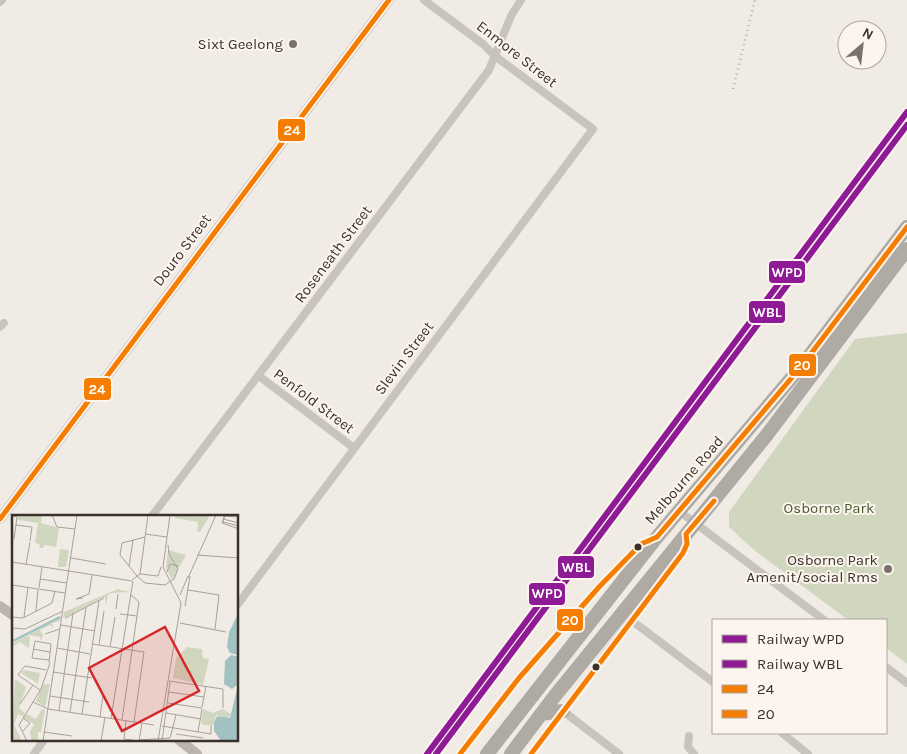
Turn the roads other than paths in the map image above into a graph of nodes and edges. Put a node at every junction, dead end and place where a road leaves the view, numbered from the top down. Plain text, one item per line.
1 (389, 0) edge
2 (424, 0) edge
3 (521, 0) edge
4 (496, 56) junction
5 (593, 129) joint
6 (907, 227) edge
7 (907, 249) edge
8 (259, 376) junction
9 (354, 448) junction
10 (678, 511) junction
11 (153, 515) edge
12 (0, 519) edge
13 (691, 529) junction
14 (239, 603) edge
15 (0, 606) edge
16 (12, 615) edge
17 (823, 619) edge
18 (631, 620) junction
19 (887, 668) edge
20 (712, 681) edge
21 (907, 683) edge
22 (554, 697) junction
23 (563, 711) junction
24 (541, 714) junction
25 (531, 727) junction
26 (783, 734) edge
27 (689, 736) dead end
28 (43, 742) edge
29 (182, 742) edge
30 (488, 752) edge
31 (34, 754) edge
32 (197, 754) edge
33 (511, 754) edge
34 (515, 754) edge
35 (531, 754) edge
36 (619, 754) edge
37 (694, 754) edge
38 (808, 754) edge

1 - 12 street, Douro Street
2 - 4 street, Enmore Street
3 - 4 street, Roseneath Street
4 - 5 street, Enmore Street
4 - 8 street, Roseneath Street
5 - 9 street, Slevin Street
6 - 10 highway, Melbourne Road
7 - 13 highway
8 - 9 street, Penfold Street
8 - 11 street, Roseneath Street
9 - 14 street, Slevin Street
10 - 13 street
10 - 30 highway, Melbourne Road
13 - 17 street
13 - 18 street
13 - 22 highway
15 - 16 street
18 - 20 street
18 - 23 street
19 - 21 street
22 - 24 highway
22 - 30 highway
23 - 24 highway
23 - 35 street
23 - 36 street
24 - 25 highway
25 - 33 highway
25 - 34 highway
26 - 38 street
27 - 37 street
28 - 31 street
29 - 32 street

